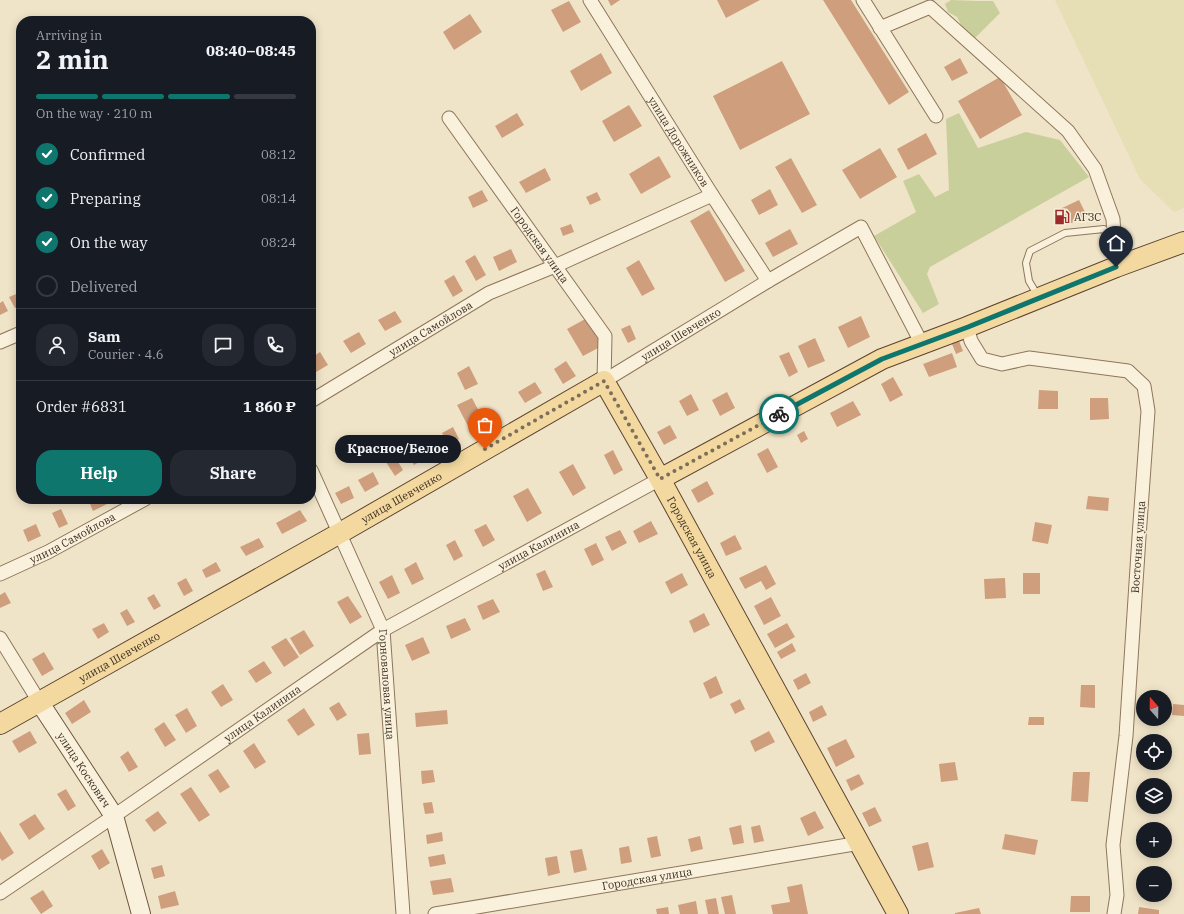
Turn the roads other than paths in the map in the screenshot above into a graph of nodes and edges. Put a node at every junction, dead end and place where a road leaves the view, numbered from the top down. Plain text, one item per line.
1 (590, 0) edge
2 (863, 0) edge
3 (880, 28) junction
4 (936, 116) dead end
5 (449, 118) dead end
6 (712, 195) junction
7 (1184, 242) edge
8 (1116, 259) junction
9 (555, 266) junction
10 (768, 281) junction
11 (1039, 297) junction
12 (968, 327) junction
13 (16, 335) edge
14 (0, 342) edge
15 (922, 344) junction
16 (604, 381) junction
17 (316, 398) edge
18 (660, 479) junction
19 (316, 481) edge
20 (136, 504) edge
21 (340, 533) junction
22 (0, 574) edge
23 (383, 630) junction
24 (0, 638) edge
25 (40, 703) junction
26 (0, 724) edge
27 (114, 816) junction
28 (860, 842) junction
29 (0, 892) edge
30 (141, 914) edge
31 (403, 914) edge
32 (435, 914) edge
33 (898, 914) edge
34 (1114, 914) edge

1 - 6 street, улица Дорожников
2 - 3 street
3 - 4 street
3 - 8 street
5 - 9 street, Городская улица
6 - 9 street, улица Самойлова
6 - 10 street, улица Дорожников
7 - 8 main road, улица Калинина
8 - 11 main road, улица Калинина
8 - 11 lane
9 - 16 street, Городская улица
9 - 17 street, улица Самойлова
10 - 15 street, улица Шевченко
10 - 16 street, улица Шевченко
11 - 12 main road, улица Калинина
12 - 15 main road, улица Калинина
12 - 34 street, Восточная улица
13 - 14 street
15 - 18 main road, улица Калинина
16 - 18 main road, Городская улица
16 - 21 main road, улица Шевченко
18 - 23 street, улица Калинина
18 - 28 main road, Городская улица
19 - 21 street, Горноваловая улица
20 - 22 street, улица Самойлова
21 - 23 street, Горноваловая улица
21 - 25 main road, улица Шевченко
23 - 27 street, улица Калинина
23 - 31 street, Горноваловая улица
24 - 25 street, улица Коскович
25 - 26 main road, улица Шевченко
25 - 27 street, улица Коскович
27 - 29 street, улица Калинина
27 - 30 street, улица Коскович
28 - 32 street, Городская улица
28 - 33 main road, Городская улица

